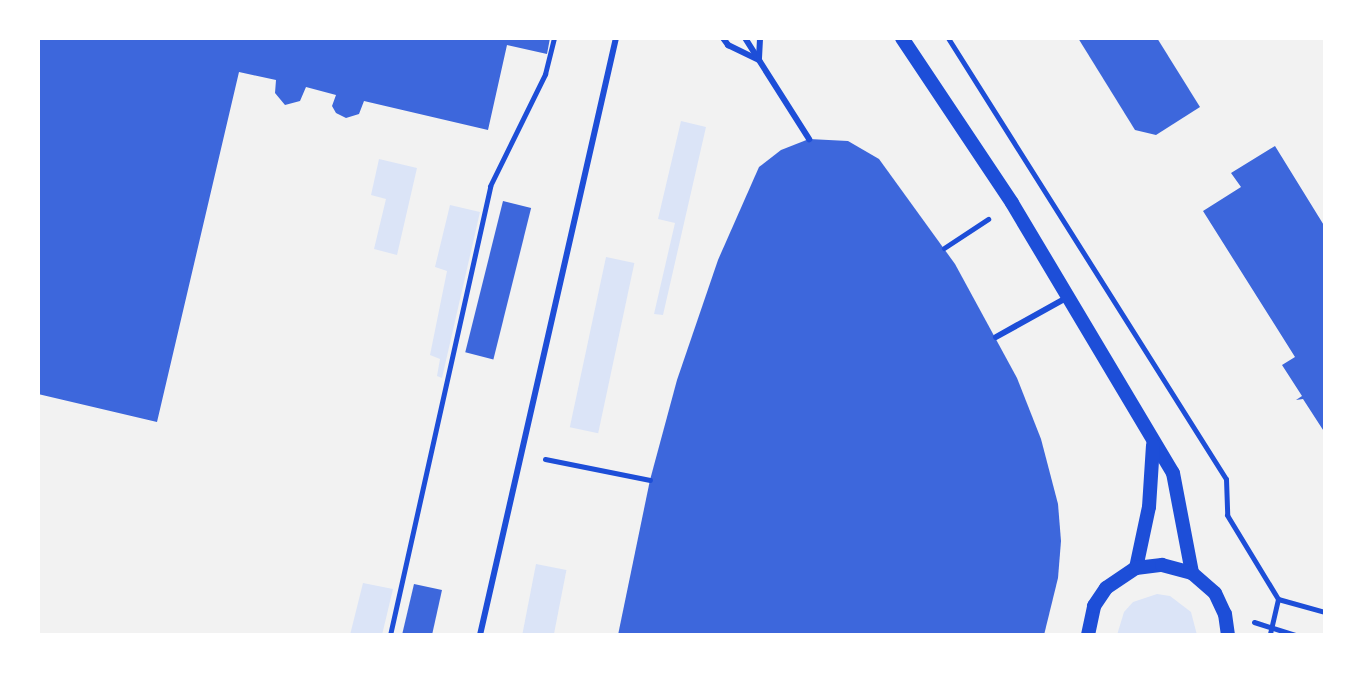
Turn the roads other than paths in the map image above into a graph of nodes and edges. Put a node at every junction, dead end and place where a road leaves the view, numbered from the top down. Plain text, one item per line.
1 (616, 38) edge
2 (723, 38) edge
3 (745, 38) edge
4 (760, 38) edge
5 (902, 38) edge
6 (759, 60) junction
7 (809, 139) dead end
8 (1066, 298) junction
9 (996, 337) dead end
10 (1153, 445) junction
11 (1136, 568) junction
12 (1192, 573) junction
13 (480, 635) edge
14 (1088, 635) edge
15 (1228, 635) edge

1 - 13 lane
2 - 6 lane
3 - 6 lane
4 - 6 lane
5 - 8 street
6 - 7 lane
8 - 9 lane
8 - 10 street
10 - 11 street
10 - 12 street
11 - 12 street
11 - 14 street
12 - 15 street

